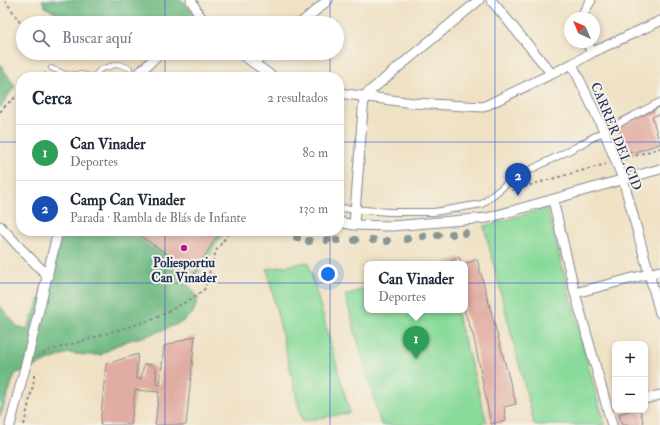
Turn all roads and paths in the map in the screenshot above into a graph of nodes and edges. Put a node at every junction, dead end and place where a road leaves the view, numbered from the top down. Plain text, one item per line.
1 (5, 0) edge
2 (192, 0) edge
3 (200, 0) edge
4 (328, 0) edge
5 (479, 0) edge
6 (491, 0) edge
7 (591, 0) edge
8 (584, 12) edge
9 (199, 15) joint
10 (16, 16) edge
11 (309, 16) edge
12 (660, 21) edge
13 (590, 48) edge
14 (593, 52) junction
15 (46, 60) edge
16 (153, 60) edge
17 (249, 60) edge
18 (257, 60) edge
19 (253, 63) junction
20 (572, 64) junction
21 (51, 68) joint
22 (130, 68) dead end
23 (60, 72) edge
24 (98, 72) edge
25 (140, 72) edge
26 (266, 72) edge
27 (552, 74) junction
28 (344, 94) edge
29 (16, 96) edge
30 (364, 96) junction
31 (660, 102) edge
32 (0, 112) edge
33 (604, 131) junction
34 (660, 148) edge
35 (629, 157) dead end
36 (660, 169) edge
37 (623, 179) junction
38 (553, 200) junction
39 (344, 208) edge
40 (355, 209) junction
41 (344, 223) edge
42 (354, 225) junction
43 (0, 226) edge
44 (57, 236) edge
45 (226, 236) edge
46 (660, 271) edge
47 (650, 273) junction
48 (48, 276) junction
49 (575, 293) junction
50 (660, 313) edge
51 (37, 362) dead end
52 (36, 368) dead end
53 (660, 395) edge
54 (648, 398) edge
55 (611, 408) edge
56 (10, 425) edge
57 (24, 425) edge
58 (612, 425) edge

1 - 10 path
2 - 9 street
3 - 9 street
4 - 11 street
5 - 30 street
6 - 27 street
7 - 8 street
12 - 14 street
13 - 14 street
14 - 20 street
15 - 21 path
16 - 25 street
17 - 19 street
18 - 19 street
19 - 26 street
20 - 27 street
20 - 33 street, CARRER DEL CID
21 - 23 lane
22 - 24 lane
27 - 30 street
28 - 30 street
29 - 32 path
30 - 40 street
31 - 33 street
33 - 37 street, CARRER DEL CID
33 - 40 street
34 - 35 path
36 - 37 street
37 - 38 street
37 - 47 street, CARRER DEL CID
38 - 42 street
38 - 49 street
39 - 40 street
40 - 42 street
41 - 42 street
43 - 48 street
44 - 48 street
45 - 51 path
46 - 47 street
47 - 49 street
47 - 50 street, CARRER DEL CID
48 - 56 street
49 - 55 street
52 - 57 path
53 - 54 street
55 - 58 street

